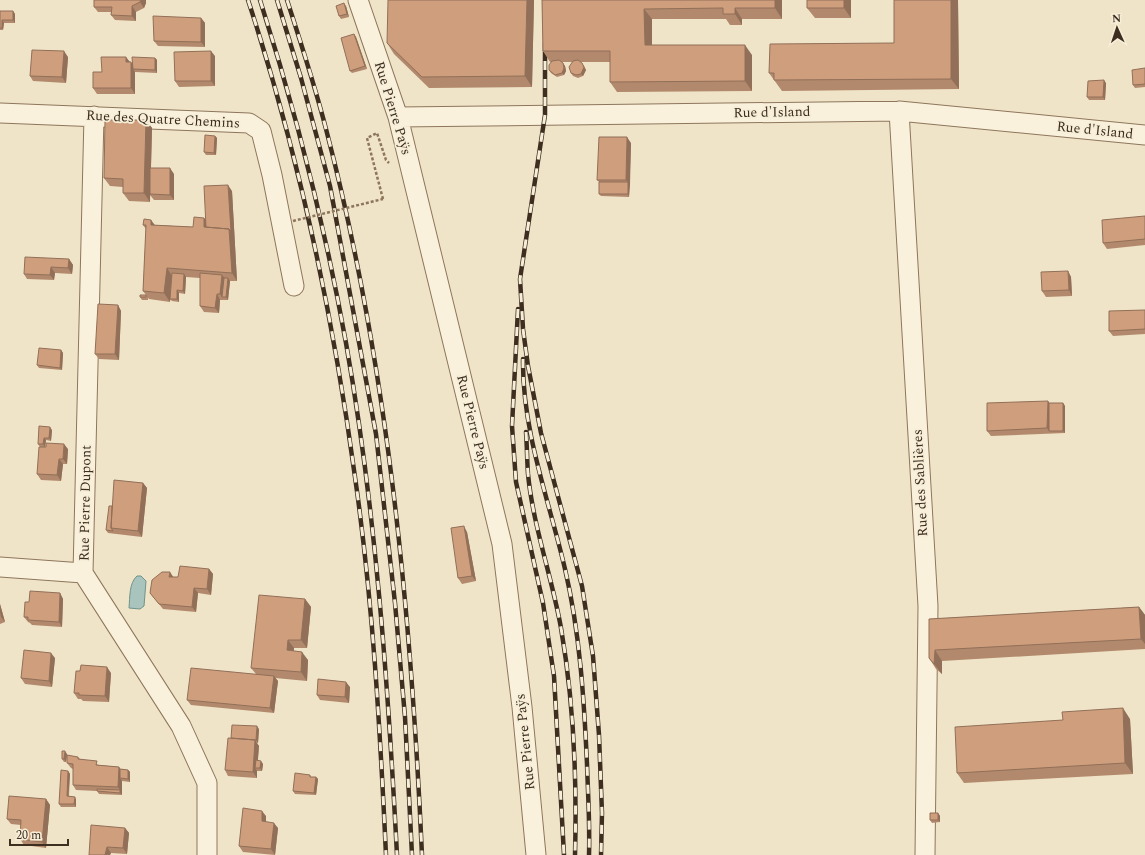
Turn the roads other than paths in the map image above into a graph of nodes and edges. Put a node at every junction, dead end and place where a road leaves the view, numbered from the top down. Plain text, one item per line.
1 (358, 0) edge
2 (899, 111) junction
3 (0, 113) edge
4 (94, 116) junction
5 (398, 117) junction
6 (1145, 135) edge
7 (294, 286) dead end
8 (0, 567) edge
9 (83, 572) junction
10 (207, 855) edge
11 (536, 855) edge
12 (925, 855) edge

1 - 5 street, Rue Pierre Paÿs
2 - 5 street, Rue d'Island
2 - 6 street, Rue d'Island
2 - 12 street, Rue des Sablières
3 - 4 street, Rue des Quatre Chemins
4 - 7 street, Rue des Quatre Chemins
4 - 9 street, Rue Pierre Dupont
5 - 11 street, Rue Pierre Paÿs
8 - 9 street
9 - 10 street, Rue Pierre Dupont

